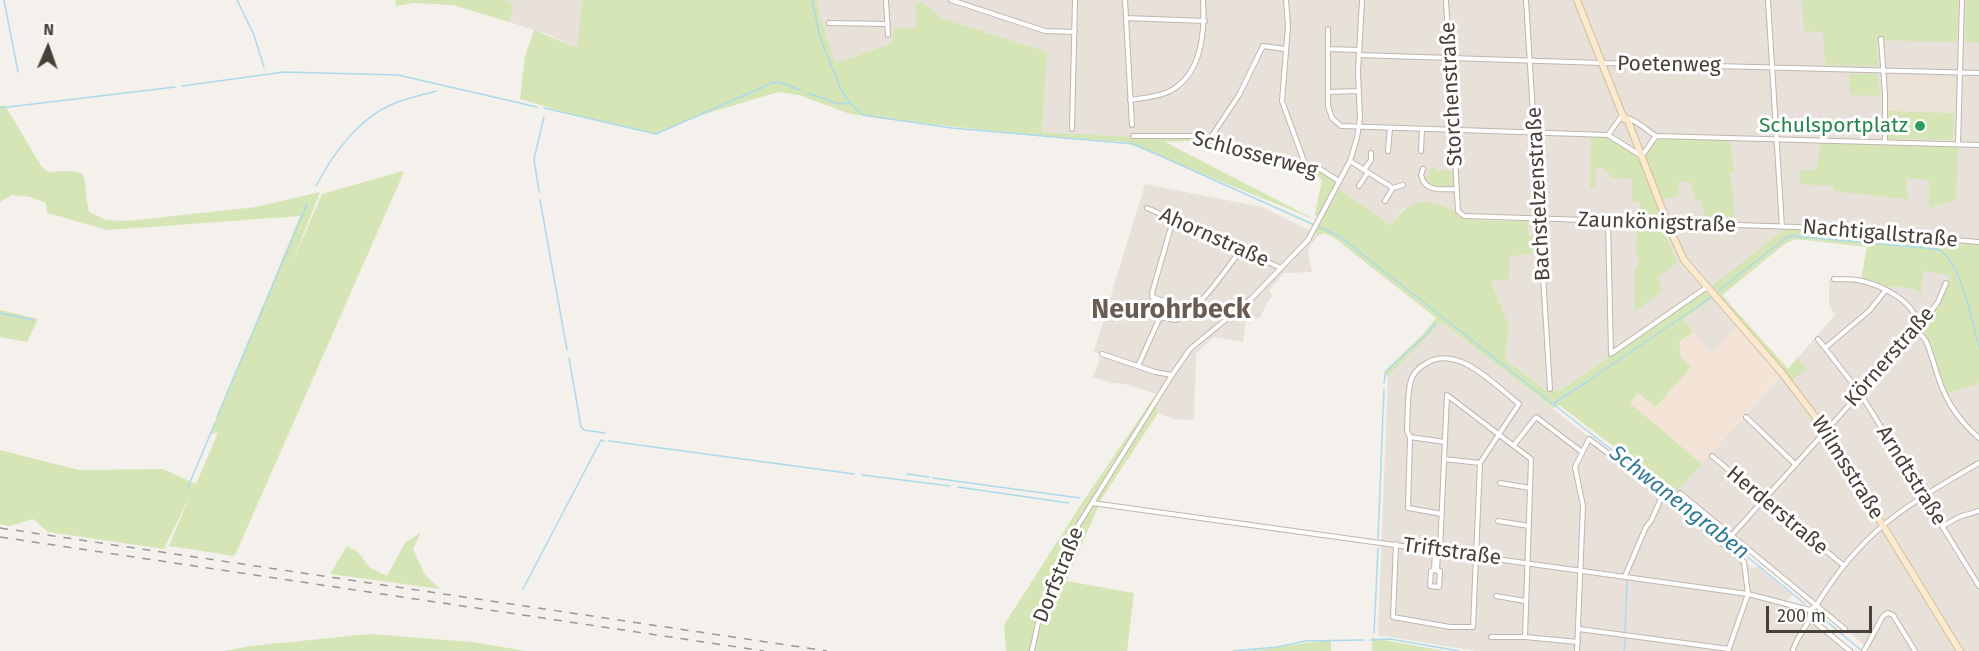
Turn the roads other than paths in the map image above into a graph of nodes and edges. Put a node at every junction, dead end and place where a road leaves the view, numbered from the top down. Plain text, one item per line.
1 (886, 0) edge
2 (951, 0) edge
3 (1075, 0) edge
4 (1125, 0) edge
5 (1203, 0) edge
6 (1286, 0) edge
7 (1362, 0) edge
8 (1446, 0) edge
9 (1527, 0) edge
10 (1576, 0) edge
11 (1768, 0) edge
12 (1962, 0) edge
13 (1126, 18) junction
14 (1204, 21) junction
15 (829, 23) dead end
16 (888, 24) junction
17 (1328, 29) dead end
18 (1075, 32) junction
19 (888, 35) dead end
20 (1881, 39) dead end
21 (1285, 49) junction
22 (1328, 49) junction
23 (1359, 53) junction
24 (1449, 58) junction
25 (1530, 60) junction
26 (1602, 63) junction
27 (1772, 67) junction
28 (1883, 70) junction
29 (1960, 72) junction
30 (1979, 73) edge
31 (1328, 92) junction
32 (1359, 92) junction
33 (1130, 99) junction
34 (1624, 116) junction
35 (1132, 126) dead end
36 (1359, 128) junction
37 (1390, 128) junction
38 (1072, 129) dead end
39 (1422, 129) junction
40 (1453, 130) junction
41 (1535, 132) junction
42 (1608, 135) junction
43 (1133, 136) dead end
44 (1656, 136) junction
45 (1776, 139) junction
46 (1209, 140) junction
47 (1885, 142) junction
48 (1958, 144) junction
49 (1979, 145) edge
50 (1388, 151) dead end
51 (1421, 151) dead end
52 (1371, 153) dead end
53 (1640, 155) junction
54 (1350, 161) junction
55 (1305, 165) junction
56 (1423, 169) dead end
57 (1366, 171) junction
58 (1339, 182) junction
59 (1402, 185) dead end
60 (1359, 186) dead end
61 (1395, 187) junction
62 (1457, 189) junction
63 (1403, 191) dead end
64 (1385, 201) dead end
65 (1147, 208) dead end
66 (1461, 213) joint
67 (1541, 219) junction
68 (1173, 220) junction
69 (1608, 222) junction
70 (1668, 224) junction
71 (1782, 227) junction
72 (1979, 242) edge
73 (1240, 251) junction
74 (1281, 268) junction
75 (1834, 279) dead end
76 (1946, 283) dead end
77 (1707, 287) junction
78 (1886, 290) junction
79 (1152, 297) junction
80 (1191, 309) junction
81 (1160, 317) junction
82 (1916, 330) junction
83 (1818, 339) dead end
84 (1825, 348) junction
85 (1102, 354) dead end
86 (1138, 366) junction
87 (1172, 375) junction
88 (1550, 389) dead end
89 (1860, 393) junction
90 (1746, 417) dead end
91 (1825, 432) junction
92 (1499, 434) junction
93 (1410, 437) junction
94 (1979, 438) edge
95 (1445, 442) junction
96 (1514, 444) junction
97 (1582, 452) junction
98 (1712, 456) dead end
99 (1444, 459) junction
100 (1480, 463) junction
101 (1979, 463) edge
102 (1795, 464) junction
103 (1500, 483) dead end
104 (1530, 488) junction
105 (1680, 493) dead end
106 (1663, 494) junction
107 (1923, 496) junction
108 (1763, 500) junction
109 (1092, 503) junction
110 (1979, 511) edge
111 (1442, 514) junction
112 (1498, 521) dead end
113 (1882, 525) junction
114 (1528, 526) junction
115 (1943, 526) junction
116 (1732, 535) junction
117 (1396, 544) junction
118 (1438, 550) junction
119 (1477, 556) junction
120 (1527, 562) junction
121 (1843, 566) junction
122 (1435, 570) dead end
123 (1581, 570) junction
124 (1625, 576) junction
125 (1979, 586) edge
126 (1748, 594) junction
127 (1496, 596) dead end
128 (1525, 601) junction
129 (1816, 606) junction
130 (1810, 610) junction
131 (1810, 618) junction
132 (1579, 628) junction
133 (1845, 629) dead end
134 (1525, 636) junction
135 (1491, 637) dead end
136 (1578, 642) junction
137 (1728, 650) edge
138 (1032, 651) edge
139 (1577, 651) edge
140 (1793, 651) edge
141 (1850, 651) edge
142 (1864, 651) edge
143 (1915, 651) edge
144 (1959, 651) edge

1 - 16 street
2 - 18 street
3 - 18 street
4 - 13 street
5 - 14 street
6 - 21 street
7 - 23 street, Dorfstraße
8 - 24 street, Storchenstraße
9 - 25 street, Bachstelzenstraße
10 - 26 street, Wilmsstraße
11 - 27 street
12 - 29 street
13 - 14 street
13 - 33 street
14 - 33 street
15 - 16 street
16 - 19 street
17 - 22 street
18 - 38 street
20 - 28 street
21 - 46 street
21 - 55 street
22 - 23 street, Poetenweg
22 - 31 street
23 - 24 street, Poetenweg
23 - 32 street, Dorfstraße
24 - 25 street, Poetenweg
24 - 40 street, Storchenstraße
25 - 26 street, Poetenweg
25 - 41 street, Bachstelzenstraße
26 - 27 street, Poetenweg
26 - 34 street, Wilmsstraße
27 - 28 street, Poetenweg
27 - 45 street
28 - 29 street, Poetenweg
28 - 47 street
29 - 30 street, Poetenweg
29 - 48 street
31 - 32 street
31 - 36 street
32 - 36 street, Dorfstraße
33 - 35 street
34 - 42 street
34 - 44 street
34 - 53 street, Wilmsstraße
36 - 37 street
36 - 54 street, Dorfstraße
37 - 39 street
37 - 50 street
39 - 40 street
39 - 51 street
40 - 41 street
40 - 62 street, Storchenstraße
41 - 42 street
41 - 67 street, Bachstelzenstraße
42 - 53 street
43 - 46 street, Schlosserweg
44 - 45 street
44 - 53 street
45 - 47 street
45 - 71 street
46 - 55 street, Schlosserweg
47 - 48 street
48 - 49 street
52 - 57 street
53 - 70 street, Wilmsstraße
54 - 57 street
54 - 58 street, Dorfstraße
55 - 58 street, Schlosserweg
56 - 62 street, Storchenstraße
57 - 60 street
57 - 61 street
58 - 74 street, Dorfstraße
59 - 61 street
61 - 63 street
61 - 64 street
62 - 66 street, Storchenstraße
65 - 68 street, Ahornstraße
66 - 67 street, Zaunkönigstraße
67 - 69 street, Zaunkönigstraße
67 - 88 street, Bachstelzenstraße
68 - 73 street, Ahornstraße
68 - 79 street
69 - 70 street, Zaunkönigstraße
69 - 77 street
70 - 71 street, Zaunkönigstraße
70 - 77 street, Wilmsstraße
71 - 72 street, Nachtigallstraße
73 - 74 street, Ahornstraße
73 - 80 street
74 - 87 street, Dorfstraße
75 - 78 street
76 - 82 street, Körnerstraße
77 - 91 street, Wilmsstraße
78 - 82 street
78 - 84 street
79 - 80 street
79 - 81 street
80 - 81 street
81 - 86 street
82 - 89 street, Körnerstraße
82 - 94 street
83 - 84 street, Arndtstraße
84 - 89 street, Arndtstraße
85 - 86 street
86 - 87 street
87 - 109 street, Dorfstraße
89 - 91 street, Körnerstraße
89 - 107 street, Arndtstraße
90 - 102 street
91 - 102 street, Körnerstraße
91 - 113 street, Wilmsstraße
92 - 93 street
92 - 95 street
92 - 96 street
92 - 100 street
93 - 95 street
93 - 111 street
95 - 99 street
96 - 97 street
96 - 104 street
97 - 106 street
97 - 123 street
98 - 108 street, Herderstraße
99 - 100 street
99 - 111 street
100 - 119 street
101 - 107 street
102 - 108 street, Körnerstraße
103 - 104 street
104 - 114 street
105 - 116 street
106 - 124 street
106 - 126 street
107 - 113 street
107 - 115 street, Arndtstraße
108 - 116 street, Körnerstraße
108 - 121 street, Herderstraße
109 - 117 street, Triftstraße
109 - 138 street, Dorfstraße
110 - 115 street
111 - 118 street
112 - 114 street
113 - 121 street
113 - 144 street, Wilmsstraße
114 - 120 street
115 - 125 street, Arndtstraße
116 - 129 street
117 - 118 street, Triftstraße
117 - 119 street
118 - 119 street, Triftstraße
118 - 122 street
119 - 120 street, Triftstraße
120 - 123 street, Triftstraße
120 - 128 street
121 - 129 street
123 - 124 street, Triftstraße
123 - 132 street
124 - 126 street, Triftstraße
126 - 130 street, Triftstraße
126 - 137 street
127 - 128 street
128 - 134 street
129 - 130 street
129 - 133 street
130 - 131 street
131 - 140 street
131 - 141 street
132 - 136 street
132 - 137 street
134 - 135 street
134 - 136 street
136 - 139 street
142 - 143 street

